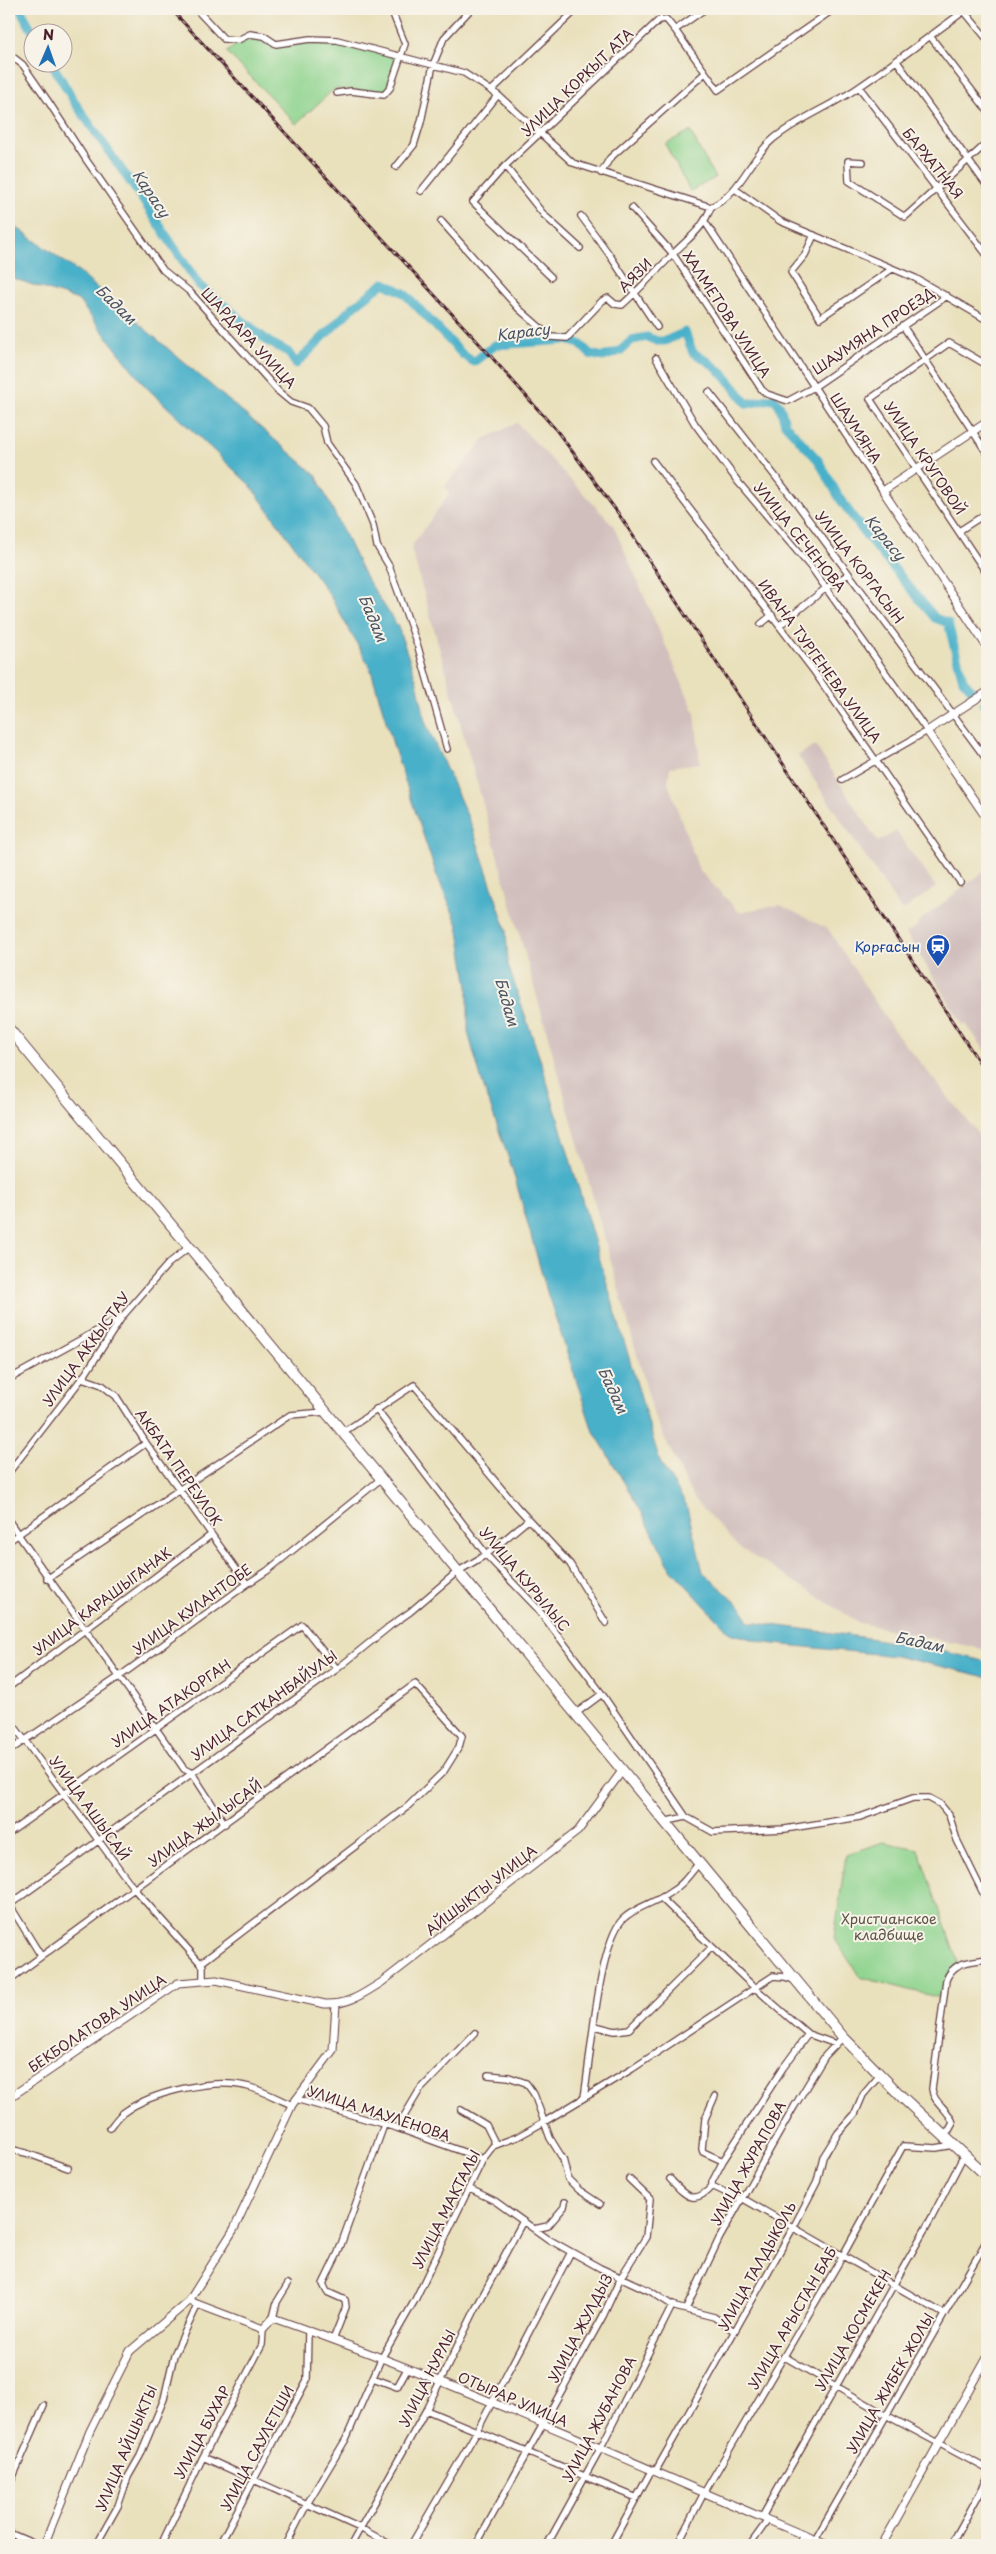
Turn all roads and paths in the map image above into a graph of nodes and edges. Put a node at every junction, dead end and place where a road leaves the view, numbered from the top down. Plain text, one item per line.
1 (196, 9) edge
2 (391, 9) edge
3 (471, 9) edge
4 (577, 9) edge
5 (705, 9) edge
6 (834, 9) edge
7 (966, 10) edge
8 (675, 30) junction
9 (930, 36) junction
10 (987, 39) edge
11 (9, 54) edge
12 (401, 57) junction
13 (896, 60) junction
14 (433, 65) junction
15 (705, 73) junction
16 (859, 87) junction
17 (491, 91) junction
18 (337, 93) dead end
19 (498, 94) junction
20 (987, 110) edge
21 (540, 135) junction
22 (987, 143) edge
23 (969, 160) junction
24 (863, 162) dead end
25 (505, 166) junction
26 (396, 167) dead end
27 (601, 173) junction
28 (987, 186) edge
29 (938, 188) junction
30 (735, 189) junction
31 (421, 191) dead end
32 (711, 207) junction
33 (632, 208) dead end
34 (581, 216) dead end
35 (441, 221) dead end
36 (706, 222) junction
37 (814, 235) junction
38 (580, 248) dead end
39 (673, 254) junction
40 (987, 254) edge
41 (892, 268) junction
42 (552, 277) dead end
43 (636, 293) junction
44 (946, 296) junction
45 (987, 320) edge
46 (903, 326) junction
47 (657, 327) dead end
48 (656, 358) dead end
49 (925, 359) junction
50 (987, 365) edge
51 (814, 387) junction
52 (709, 392) dead end
53 (987, 422) edge
54 (973, 432) junction
55 (987, 453) edge
56 (653, 461) dead end
57 (917, 469) junction
58 (882, 491) junction
59 (987, 513) edge
60 (959, 531) junction
61 (849, 574) junction
62 (987, 574) edge
63 (826, 588) junction
64 (772, 615) junction
65 (761, 624) dead end
66 (780, 625) junction
67 (987, 647) edge
68 (987, 692) edge
69 (953, 714) junction
70 (927, 731) junction
71 (447, 749) dead end
72 (877, 760) junction
73 (987, 760) edge
74 (842, 780) dead end
75 (987, 819) edge
76 (960, 882) dead end
77 (9, 1029) edge
78 (189, 1247) junction
79 (122, 1317) junction
80 (82, 1378) junction
81 (9, 1379) edge
82 (376, 1410) junction
83 (325, 1412) junction
84 (342, 1432) junction
85 (146, 1443) junction
86 (9, 1472) edge
87 (382, 1478) junction
88 (178, 1489) junction
89 (528, 1520) junction
90 (9, 1521) edge
91 (18, 1534) junction
92 (211, 1535) junction
93 (9, 1541) edge
94 (487, 1554) junction
95 (457, 1572) junction
96 (47, 1579) junction
97 (247, 1584) junction
98 (606, 1622) dead end
99 (86, 1630) junction
100 (338, 1669) junction
101 (120, 1676) junction
102 (9, 1687) edge
103 (602, 1694) junction
104 (575, 1714) junction
105 (9, 1719) edge
106 (157, 1729) junction
107 (24, 1740) junction
108 (9, 1750) edge
109 (622, 1771) junction
110 (192, 1773) junction
111 (64, 1794) junction
112 (686, 1817) junction
113 (663, 1822) junction
114 (225, 1824) junction
115 (9, 1833) edge
116 (98, 1840) junction
117 (699, 1863) junction
118 (135, 1890) junction
119 (661, 1898) junction
120 (987, 1901) edge
121 (9, 1905) edge
122 (711, 1948) junction
123 (41, 1956) junction
124 (987, 1959) edge
125 (201, 1962) junction
126 (9, 1980) edge
127 (203, 1981) junction
128 (798, 1982) junction
129 (754, 1987) junction
130 (336, 2004) junction
131 (595, 2026) junction
132 (475, 2033) dead end
133 (808, 2034) junction
134 (839, 2040) junction
135 (488, 2075) dead end
136 (880, 2075) junction
137 (715, 2096) dead end
138 (584, 2097) junction
139 (9, 2098) edge
140 (294, 2102) junction
141 (460, 2110) dead end
142 (544, 2122) junction
143 (384, 2125) junction
144 (110, 2128) dead end
145 (397, 2128) junction
146 (942, 2134) junction
147 (496, 2145) junction
148 (953, 2145) junction
149 (9, 2149) edge
150 (964, 2155) junction
151 (483, 2159) junction
152 (723, 2161) junction
153 (68, 2168) dead end
154 (987, 2176) edge
155 (629, 2179) dead end
156 (670, 2180) dead end
157 (712, 2186) junction
158 (470, 2189) junction
159 (742, 2198) junction
160 (565, 2202) dead end
161 (600, 2204) dead end
162 (523, 2221) junction
163 (793, 2228) junction
164 (534, 2229) junction
165 (987, 2240) edge
166 (571, 2252) junction
167 (842, 2257) junction
168 (621, 2277) junction
169 (288, 2284) dead end
170 (892, 2286) junction
171 (188, 2300) junction
172 (198, 2304) junction
173 (673, 2304) junction
174 (686, 2309) junction
175 (944, 2314) junction
176 (273, 2318) junction
177 (263, 2329) junction
178 (308, 2330) junction
179 (734, 2331) junction
180 (333, 2340) junction
181 (784, 2357) junction
182 (987, 2357) edge
183 (381, 2359) junction
184 (407, 2369) junction
185 (372, 2378) junction
186 (441, 2382) junction
187 (835, 2386) junction
188 (490, 2402) junction
189 (44, 2406) dead end
190 (426, 2410) junction
191 (886, 2415) junction
192 (541, 2424) junction
193 (477, 2431) junction
194 (938, 2442) junction
195 (600, 2449) junction
196 (528, 2452) junction
197 (202, 2457) junction
198 (9, 2465) edge
199 (16, 2469) junction
200 (987, 2469) edge
201 (653, 2472) junction
202 (584, 2476) junction
203 (254, 2480) junction
204 (987, 2480) edge
205 (9, 2486) edge
206 (704, 2493) junction
207 (636, 2498) junction
208 (307, 2504) junction
209 (765, 2519) junction
210 (360, 2528) junction
211 (9, 2533) edge
212 (803, 2535) junction
213 (815, 2540) junction
214 (37, 2545) edge
215 (44, 2545) edge
216 (96, 2545) edge
217 (160, 2545) edge
218 (219, 2545) edge
219 (286, 2545) edge
220 (351, 2545) edge
221 (391, 2545) edge
222 (411, 2545) edge
223 (476, 2545) edge
224 (547, 2545) edge
225 (611, 2545) edge
226 (676, 2545) edge
227 (750, 2545) edge
228 (798, 2545) edge
229 (828, 2545) edge
230 (882, 2545) edge
231 (951, 2545) edge

1 - 12 street
2 - 12 street
3 - 14 street
4 - 17 street
5 - 8 street
6 - 15 street
7 - 9 street
7 - 10 street
8 - 15 street
8 - 21 street, УЛИЦА КОРКЫТ АТА
9 - 13 street
9 - 20 street
11 - 71 street, ШАРДАРА УЛИЦА
12 - 14 street
12 - 18 street
13 - 16 street
13 - 23 street
14 - 17 street
14 - 26 street
15 - 27 street
16 - 29 street, БАРХАТНАЯ
16 - 30 street
17 - 19 street
19 - 21 street
19 - 31 street
21 - 25 street, УЛИЦА КОРКЫТ АТА
21 - 27 street
22 - 23 street
23 - 28 street
23 - 29 street
24 - 29 street
25 - 38 street
25 - 42 street, УЛИЦА КОРКЫТ АТА
27 - 32 street
29 - 40 street, БАРХАТНАЯ
30 - 32 street
30 - 37 street
32 - 36 street, АЯЗИ
33 - 39 street, ХАЛМЕТОВА УЛИЦА
34 - 43 street
35 - 43 street, АЯЗИ
36 - 39 street, АЯЗИ
36 - 51 street, ШАУМЯНА
37 - 41 street
37 - 41 street
39 - 43 street, АЯЗИ
39 - 51 street, ХАЛМЕТОВА УЛИЦА
41 - 44 street
43 - 47 street
44 - 45 street
44 - 46 street, ШАУМЯНА ПРОЕЗД
46 - 49 street
46 - 51 street, ШАУМЯНА ПРОЕЗД
48 - 63 street, УЛИЦА СЕЧЕНОВА
49 - 50 street, УЛИЦА КРУГОВОЙ
49 - 54 street
49 - 57 street, УЛИЦА КРУГОВОЙ
51 - 58 street, ШАУМЯНА
52 - 61 street, УЛИЦА КОРГАСЫН
53 - 54 street
54 - 55 street
54 - 57 street
56 - 64 street, ИВАНА ТУРГЕНЕВА УЛИЦА
57 - 58 street
57 - 60 street, УЛИЦА КРУГОВОЙ
58 - 67 street, ШАУМЯНА
59 - 60 street
60 - 62 street, УЛИЦА КРУГОВОЙ
61 - 63 street
61 - 69 street, УЛИЦА КОРГАСЫН
63 - 66 street
63 - 70 street, УЛИЦА СЕЧЕНОВА
64 - 65 street
64 - 66 street, ИВАНА ТУРГЕНЕВА УЛИЦА
66 - 72 street, ИВАНА ТУРГЕНЕВА УЛИЦА
68 - 69 street
69 - 70 street
69 - 73 street, УЛИЦА КОРГАСЫН
70 - 72 street
70 - 75 street, УЛИЦА СЕЧЕНОВА
72 - 74 street
72 - 76 street, ИВАНА ТУРГЕНЕВА УЛИЦА
77 - 78 highway
78 - 79 street, УЛИЦА АККЫСТАУ
78 - 83 highway
79 - 80 street, УЛИЦА АККЫСТАУ
79 - 81 street
80 - 85 street, АКБАТА ПЕРЕУЛОК
80 - 86 street, УЛИЦА АККЫСТАУ
82 - 84 street
82 - 89 street
82 - 94 street, УЛИЦА КУРЫЛЫС
83 - 84 highway
83 - 88 street
84 - 87 highway
85 - 88 street, АКБАТА ПЕРЕУЛОК
85 - 91 street
87 - 95 highway
87 - 97 street, УЛИЦА КУЛАНТОБЕ
88 - 92 street, АКБАТА ПЕРЕУЛОК
88 - 96 street
89 - 94 street, УЛИЦА САТКАНБАЙУЛЫ
89 - 98 street
90 - 91 street
91 - 93 street
91 - 96 street
92 - 97 street, АКБАТА ПЕРЕУЛОК
92 - 99 street, УЛИЦА КАРАШЫГАНАК
94 - 95 street, УЛИЦА САТКАНБАЙУЛЫ
94 - 103 street, УЛИЦА КУРЫЛЫС
95 - 100 street, УЛИЦА САТКАНБАЙУЛЫ
95 - 104 highway
96 - 99 street
97 - 101 street, УЛИЦА КУЛАНТОБЕ
99 - 101 street
99 - 102 street, УЛИЦА КАРАШЫГАНАК
100 - 106 street, УЛИЦА АТАКОРГАН
100 - 110 street, УЛИЦА САТКАНБАЙУЛЫ
101 - 106 street
101 - 107 street, УЛИЦА КУЛАНТОБЕ
103 - 104 street
103 - 112 street, УЛИЦА КУРЫЛЫС
104 - 109 highway
105 - 107 street, УЛИЦА АШЫСАЙ
106 - 110 street
106 - 111 street, УЛИЦА АТАКОРГАН
107 - 108 street, УЛИЦА КУЛАНТОБЕ
107 - 111 street, УЛИЦА АШЫСАЙ
109 - 113 highway
109 - 130 street, АЙШЫКТЫ УЛИЦА
110 - 114 street
110 - 116 street, УЛИЦА САТКАНБАЙУЛЫ
111 - 115 street, УЛИЦА АТАКОРГАН
111 - 116 street, УЛИЦА АШЫСАЙ
112 - 113 street
112 - 120 street
113 - 117 highway
114 - 118 street, УЛИЦА ЖЫЛЫСАЙ
114 - 125 street, УЛИЦА ЖЫЛЫСАЙ
116 - 118 street, УЛИЦА АШЫСАЙ
116 - 121 street, УЛИЦА САТКАНБАЙУЛЫ
117 - 119 street
117 - 128 highway
118 - 123 street, УЛИЦА ЖЫЛЫСАЙ
118 - 125 street, УЛИЦА АШЫСАЙ
119 - 122 street
119 - 131 street
121 - 123 street
122 - 129 street
122 - 131 street
123 - 126 street, УЛИЦА ЖЫЛЫСАЙ
124 - 146 street
125 - 127 street
127 - 130 street, АЙШЫКТЫ УЛИЦА
127 - 139 street, БЕКБОЛАТОВА УЛИЦА
128 - 129 street, УЛИЦА МАКТАЛЫ
128 - 134 highway
129 - 133 street
129 - 138 street, УЛИЦА МАКТАЛЫ
130 - 140 street
131 - 138 street
132 - 145 street
133 - 134 street
133 - 152 street
134 - 136 highway
134 - 159 street, УЛИЦА ЖУРАПОВА
135 - 142 street
136 - 146 highway
136 - 163 street, УЛИЦА ТАЛДЫКОЛЬ
137 - 152 street
138 - 142 street, УЛИЦА МАКТАЛЫ
140 - 143 street, УЛИЦА МАУЛЕНОВА
140 - 144 street, УЛИЦА МАУЛЕНОВА
140 - 171 street
141 - 147 street
142 - 147 street, УЛИЦА МАКТАЛЫ
142 - 161 street
143 - 145 street, УЛИЦА МАУЛЕНОВА
143 - 180 street
145 - 151 street, УЛИЦА МАУЛЕНОВА
146 - 148 highway
147 - 151 street, УЛИЦА МАКТАЛЫ
148 - 150 highway
148 - 167 street, УЛИЦА АРЫСТАН БАБ
149 - 153 street
150 - 154 highway
150 - 170 street, УЛИЦА КОСМЕКЕН
151 - 158 street, УЛИЦА МАКТАЛЫ
152 - 157 street
155 - 168 street, УЛИЦА ЖУЛДЫЗ
156 - 157 street
157 - 159 street
158 - 162 street
158 - 183 street, УЛИЦА МАКТАЛЫ
159 - 163 street
159 - 174 street, УЛИЦА ЖУРАПОВА
160 - 164 street
162 - 164 street
162 - 186 street, УЛИЦА НУРЛЫ
163 - 167 street
163 - 179 street, УЛИЦА ТАЛДЫКОЛЬ
164 - 166 street
165 - 175 street, УЛИЦА ЖИБЕК ЖОЛЫ
166 - 168 street
166 - 188 street
167 - 170 street
167 - 181 street, УЛИЦА АРЫСТАН БАБ
168 - 173 street
168 - 192 street, УЛИЦА ЖУЛДЫЗ
169 - 176 street
170 - 175 street
170 - 187 street, УЛИЦА КОСМЕКЕН
171 - 172 street
171 - 215 street
172 - 177 street
172 - 216 street, УЛИЦА АЙШЫКТЫ
173 - 174 street
173 - 195 street, УЛИЦА ЖУБАНОВА
174 - 179 street
175 - 191 street, УЛИЦА ЖИБЕК ЖОЛЫ
176 - 177 street
176 - 178 street, ОТЫРАР УЛИЦА
177 - 197 street, УЛИЦА БУХАР
178 - 180 street, ОТЫРАР УЛИЦА
178 - 203 street, УЛИЦА САУЛЕТШИ
179 - 201 street, УЛИЦА ТАЛДЫКОЛЬ
180 - 183 street, ОТЫРАР УЛИЦА
181 - 187 street
181 - 206 street, УЛИЦА АРЫСТАН БАБ
182 - 194 street
183 - 184 street, ОТЫРАР УЛИЦА
183 - 185 street, УЛИЦА МАКТАЛЫ
184 - 185 street
184 - 186 street, ОТЫРАР УЛИЦА
185 - 208 street, УЛИЦА МАКТАЛЫ
186 - 188 street, ОТЫРАР УЛИЦА
186 - 190 street, УЛИЦА НУРЛЫ
187 - 191 street
187 - 209 street, УЛИЦА КОСМЕКЕН
188 - 192 street, ОТЫРАР УЛИЦА
188 - 193 street
189 - 199 street
190 - 193 street
190 - 210 street, УЛИЦА НУРЛЫ
191 - 194 street
191 - 213 street, УЛИЦА ЖИБЕК ЖОЛЫ
192 - 195 street, ОТЫРАР УЛИЦА
192 - 196 street, УЛИЦА ЖУЛДЫЗ
193 - 196 street
193 - 222 street
194 - 200 street
194 - 230 street
195 - 201 street, ОТЫРАР УЛИЦА
195 - 202 street, УЛИЦА ЖУБАНОВА
196 - 202 street
196 - 223 street, УЛИЦА ЖУЛДЫЗ
197 - 203 street
197 - 217 street, УЛИЦА БУХАР
198 - 199 street
199 - 205 street
201 - 206 street, ОТЫРАР УЛИЦА
201 - 207 street, УЛИЦА ТАЛДЫКОЛЬ
202 - 207 street
202 - 224 street, УЛИЦА ЖУБАНОВА
203 - 208 street
203 - 218 street, УЛИЦА САУЛЕТШИ
204 - 231 street
206 - 209 street, ОТЫРАР УЛИЦА
206 - 226 street, УЛИЦА АРЫСТАН БАБ
207 - 225 street, УЛИЦА ТАЛДЫКОЛЬ
208 - 210 street
208 - 219 street, УЛИЦА МАКТАЛЫ
209 - 212 street, ОТЫРАР УЛИЦА
209 - 227 street, УЛИЦА КОСМЕКЕН
210 - 220 street, УЛИЦА НУРЛЫ
210 - 221 street
211 - 214 street
212 - 213 street, ОТЫРАР УЛИЦА
212 - 228 street
213 - 229 street, ОТЫРАР УЛИЦА

